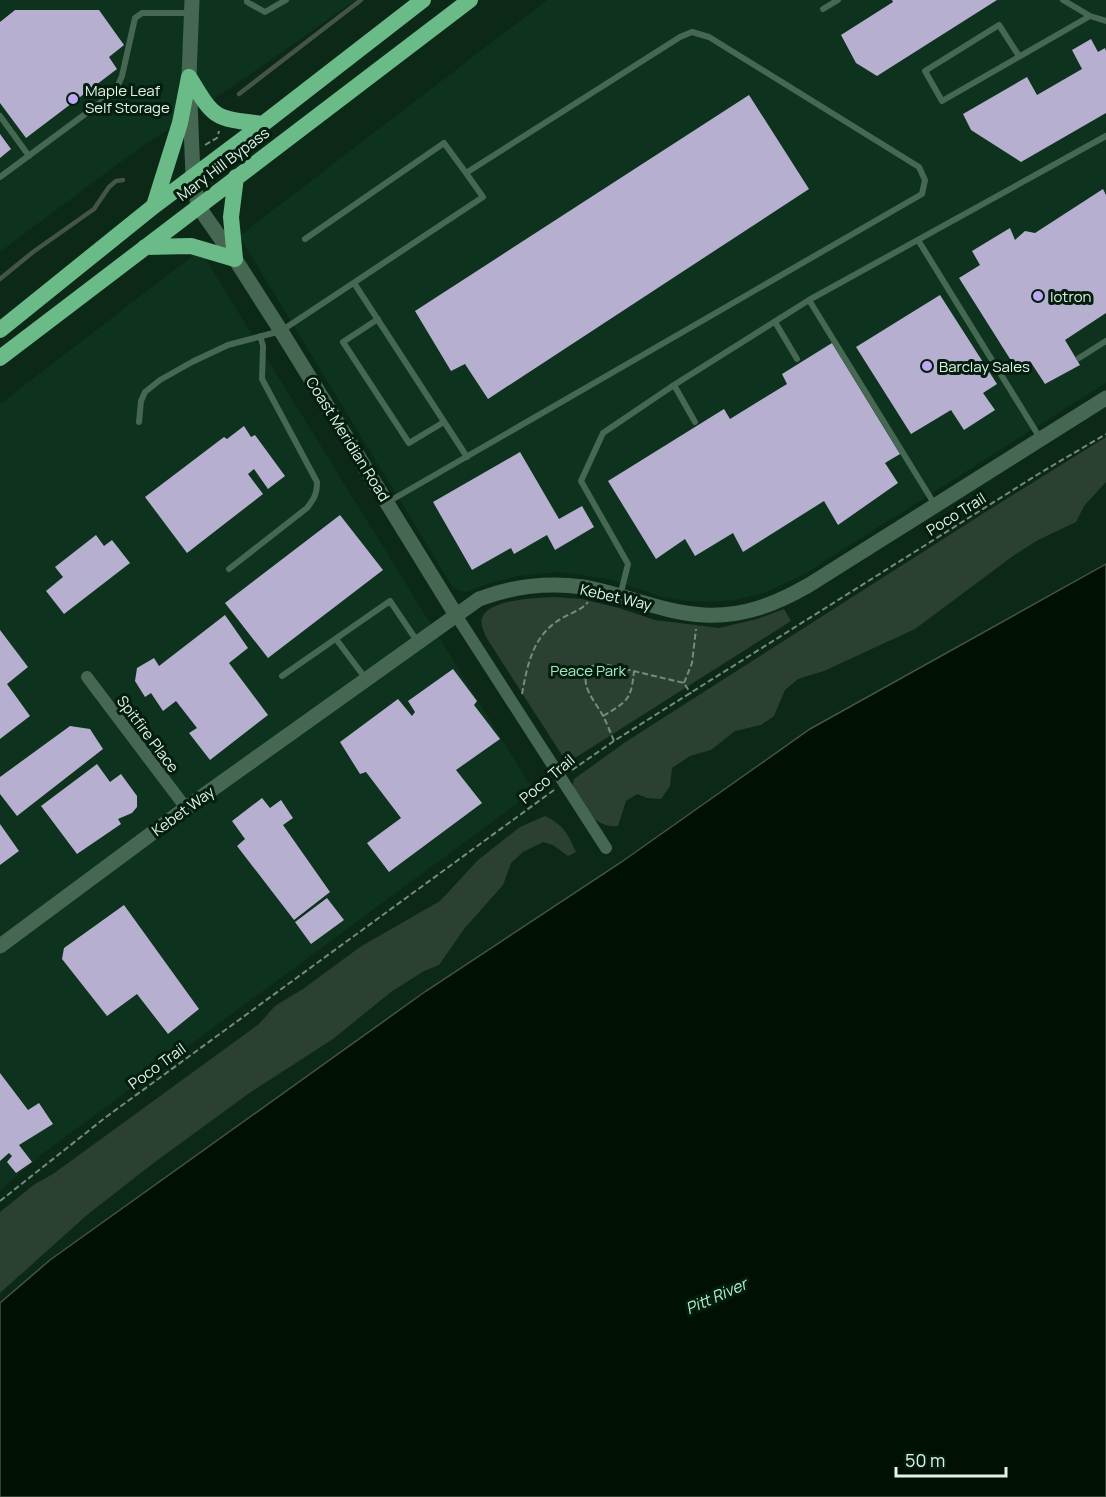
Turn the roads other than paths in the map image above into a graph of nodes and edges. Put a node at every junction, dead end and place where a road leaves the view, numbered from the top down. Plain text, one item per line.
1 (247, 0) edge
2 (286, 0) edge
3 (423, 0) edge
4 (470, 0) edge
5 (838, 0) edge
6 (1063, 0) edge
7 (191, 6) edge
8 (823, 9) dead end
9 (1089, 16) junction
10 (1106, 21) edge
11 (1019, 56) junction
12 (189, 78) junction
13 (0, 116) edge
14 (263, 124) junction
15 (1106, 136) edge
16 (29, 156) junction
17 (466, 173) junction
18 (193, 176) junction
19 (0, 177) edge
20 (236, 177) junction
21 (154, 206) junction
22 (198, 206) junction
23 (305, 239) dead end
24 (918, 240) junction
25 (145, 247) junction
26 (235, 259) junction
27 (354, 283) junction
28 (809, 300) junction
29 (378, 319) junction
30 (775, 322) junction
31 (0, 330) edge
32 (281, 331) junction
33 (260, 336) junction
34 (1106, 341) edge
35 (0, 358) edge
36 (1079, 358) dead end
37 (797, 360) dead end
38 (674, 385) junction
39 (1106, 398) edge
40 (139, 422) dead end
41 (444, 422) junction
42 (695, 422) dead end
43 (1040, 439) junction
44 (467, 457) junction
45 (387, 502) junction
46 (936, 505) junction
47 (229, 569) dead end
48 (620, 597) junction
49 (456, 615) junction
50 (336, 639) junction
51 (418, 642) junction
52 (282, 676) dead end
53 (87, 677) dead end
54 (366, 679) junction
55 (186, 808) junction
56 (606, 848) dead end
57 (0, 946) edge

1 - 2 lane
3 - 14 highway, Mary Hill Bypass
4 - 20 highway, Mary Hill Bypass
5 - 8 lane
6 - 9 lane
7 - 12 street, Coast Meridian Road
7 - 16 lane
9 - 10 lane
9 - 11 lane
11 - 11 lane
12 - 14 highway
12 - 18 street, Coast Meridian Road
12 - 21 highway
13 - 16 lane
14 - 18 highway, Mary Hill Bypass
15 - 24 lane
16 - 19 lane
17 - 23 lane
17 - 27 lane
17 - 44 lane
18 - 21 highway, Mary Hill Bypass
18 - 22 street, Coast Meridian Road
20 - 22 highway, Mary Hill Bypass
20 - 26 highway
21 - 31 highway, Mary Hill Bypass
22 - 25 highway, Mary Hill Bypass
22 - 26 street, Coast Meridian Road
24 - 28 lane
24 - 43 lane
25 - 26 highway
25 - 35 highway, Mary Hill Bypass
26 - 32 street, Coast Meridian Road
27 - 29 lane
27 - 32 lane
28 - 30 lane
28 - 46 lane
29 - 41 lane
29 - 41 lane
30 - 37 lane
30 - 38 lane
32 - 33 lane
32 - 45 street, Coast Meridian Road
33 - 40 lane
33 - 47 lane
34 - 36 lane
38 - 42 lane
38 - 48 lane
39 - 43 street, Kebet Way
41 - 44 lane
43 - 46 street, Kebet Way
44 - 45 lane
45 - 49 street, Coast Meridian Road
46 - 48 street, Kebet Way
48 - 49 street, Kebet Way
49 - 51 street, Kebet Way
49 - 56 street, Coast Meridian Road
50 - 51 lane
50 - 52 lane
50 - 54 lane
51 - 54 street, Kebet Way
53 - 55 street, Spitfire Place
54 - 55 street, Kebet Way
55 - 57 street, Kebet Way

